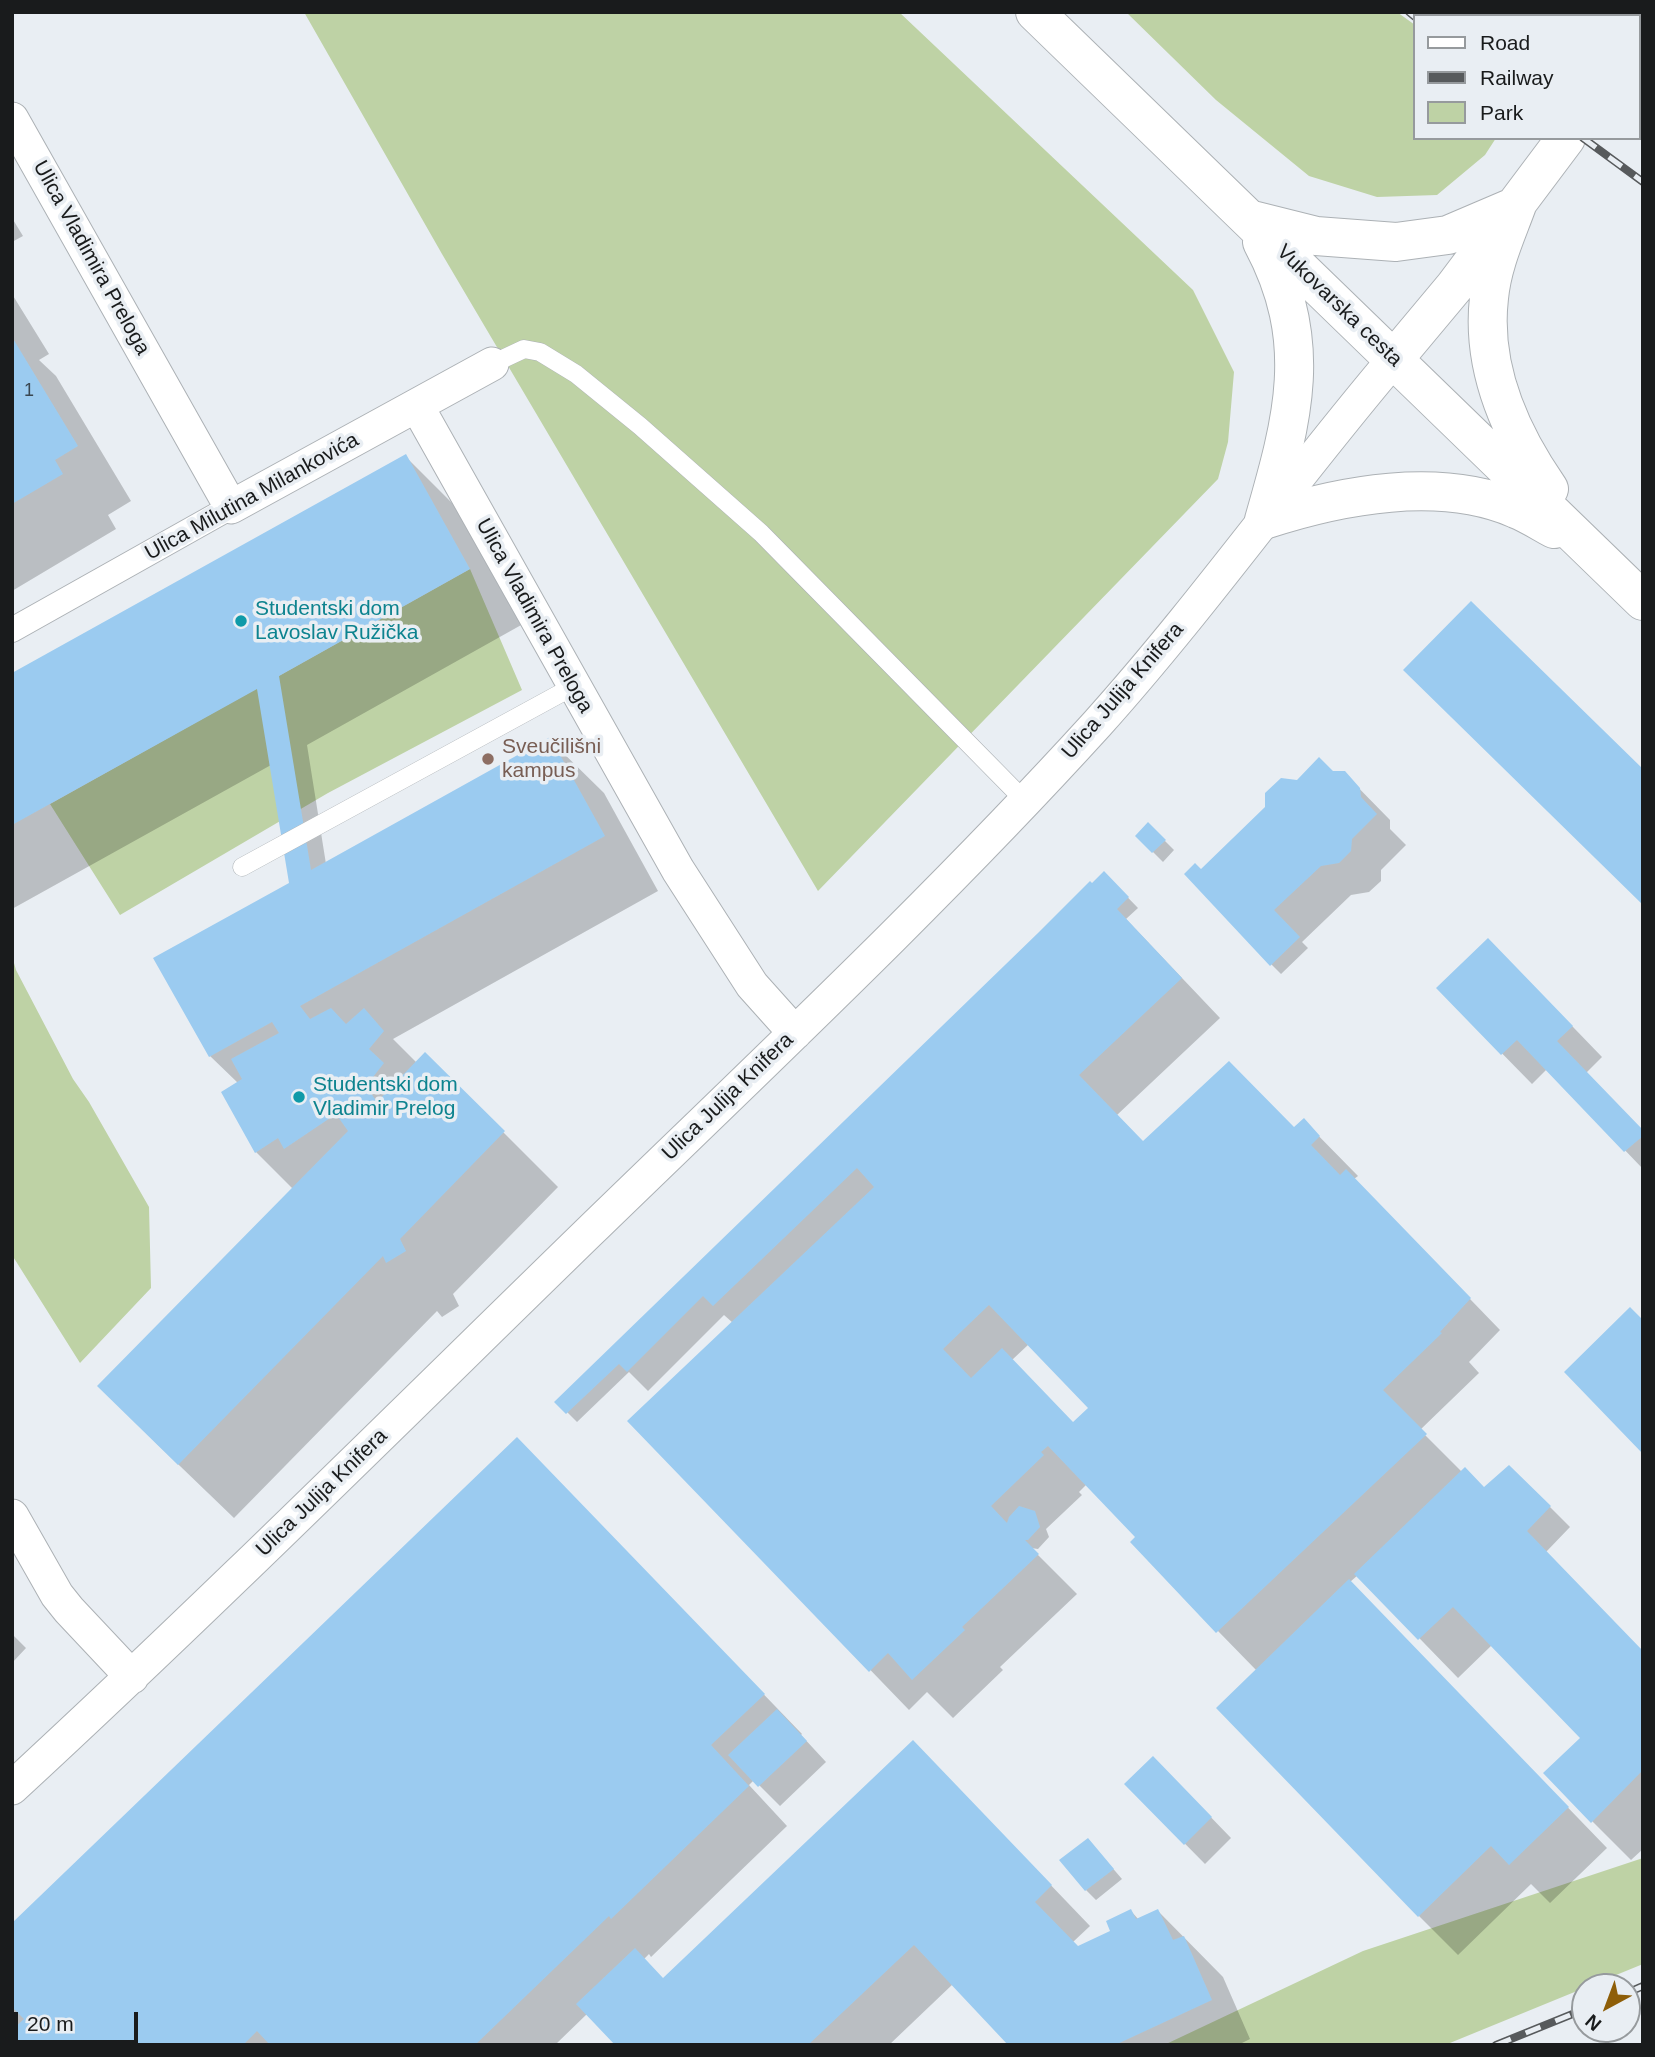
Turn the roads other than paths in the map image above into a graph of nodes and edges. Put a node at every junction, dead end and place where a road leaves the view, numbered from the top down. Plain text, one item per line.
1 (1035, 12) edge
2 (12, 118) edge
3 (1565, 140) edge
4 (1517, 205) junction
5 (1250, 219) junction
6 (1394, 359) junction
7 (492, 364) joint
8 (416, 405) junction
9 (231, 507) junction
10 (1264, 520) junction
11 (1589, 549) junction
12 (1643, 601) edge
13 (12, 630) edge
14 (574, 686) junction
15 (1025, 801) junction
16 (242, 867) dead end
17 (795, 1033) junction
18 (12, 1516) edge
19 (132, 1677) junction
20 (12, 1788) edge

1 - 5 main road, Vukovarska cesta
2 - 9 street, Ulica Vladimira Preloga
3 - 4 main road
4 - 5 main road
4 - 6 main road
4 - 11 main road
5 - 6 main road, Vukovarska cesta
5 - 10 main road
6 - 10 street, Ulica Julija Knifera
6 - 11 main road, Vukovarska cesta
7 - 8 street, Ulica Milutina Milankovića
7 - 15 lane
8 - 9 street, Ulica Milutina Milankovića
8 - 14 street, Ulica Vladimira Preloga
9 - 13 street, Ulica Milutina Milankovića
10 - 11 main road
10 - 15 street, Ulica Julija Knifera
11 - 12 main road, Vukovarska cesta
14 - 16 lane
14 - 17 street, Ulica Vladimira Preloga
15 - 17 street, Ulica Julija Knifera
17 - 19 street, Ulica Julija Knifera
18 - 19 street
19 - 20 street, Ulica Julija Knifera

